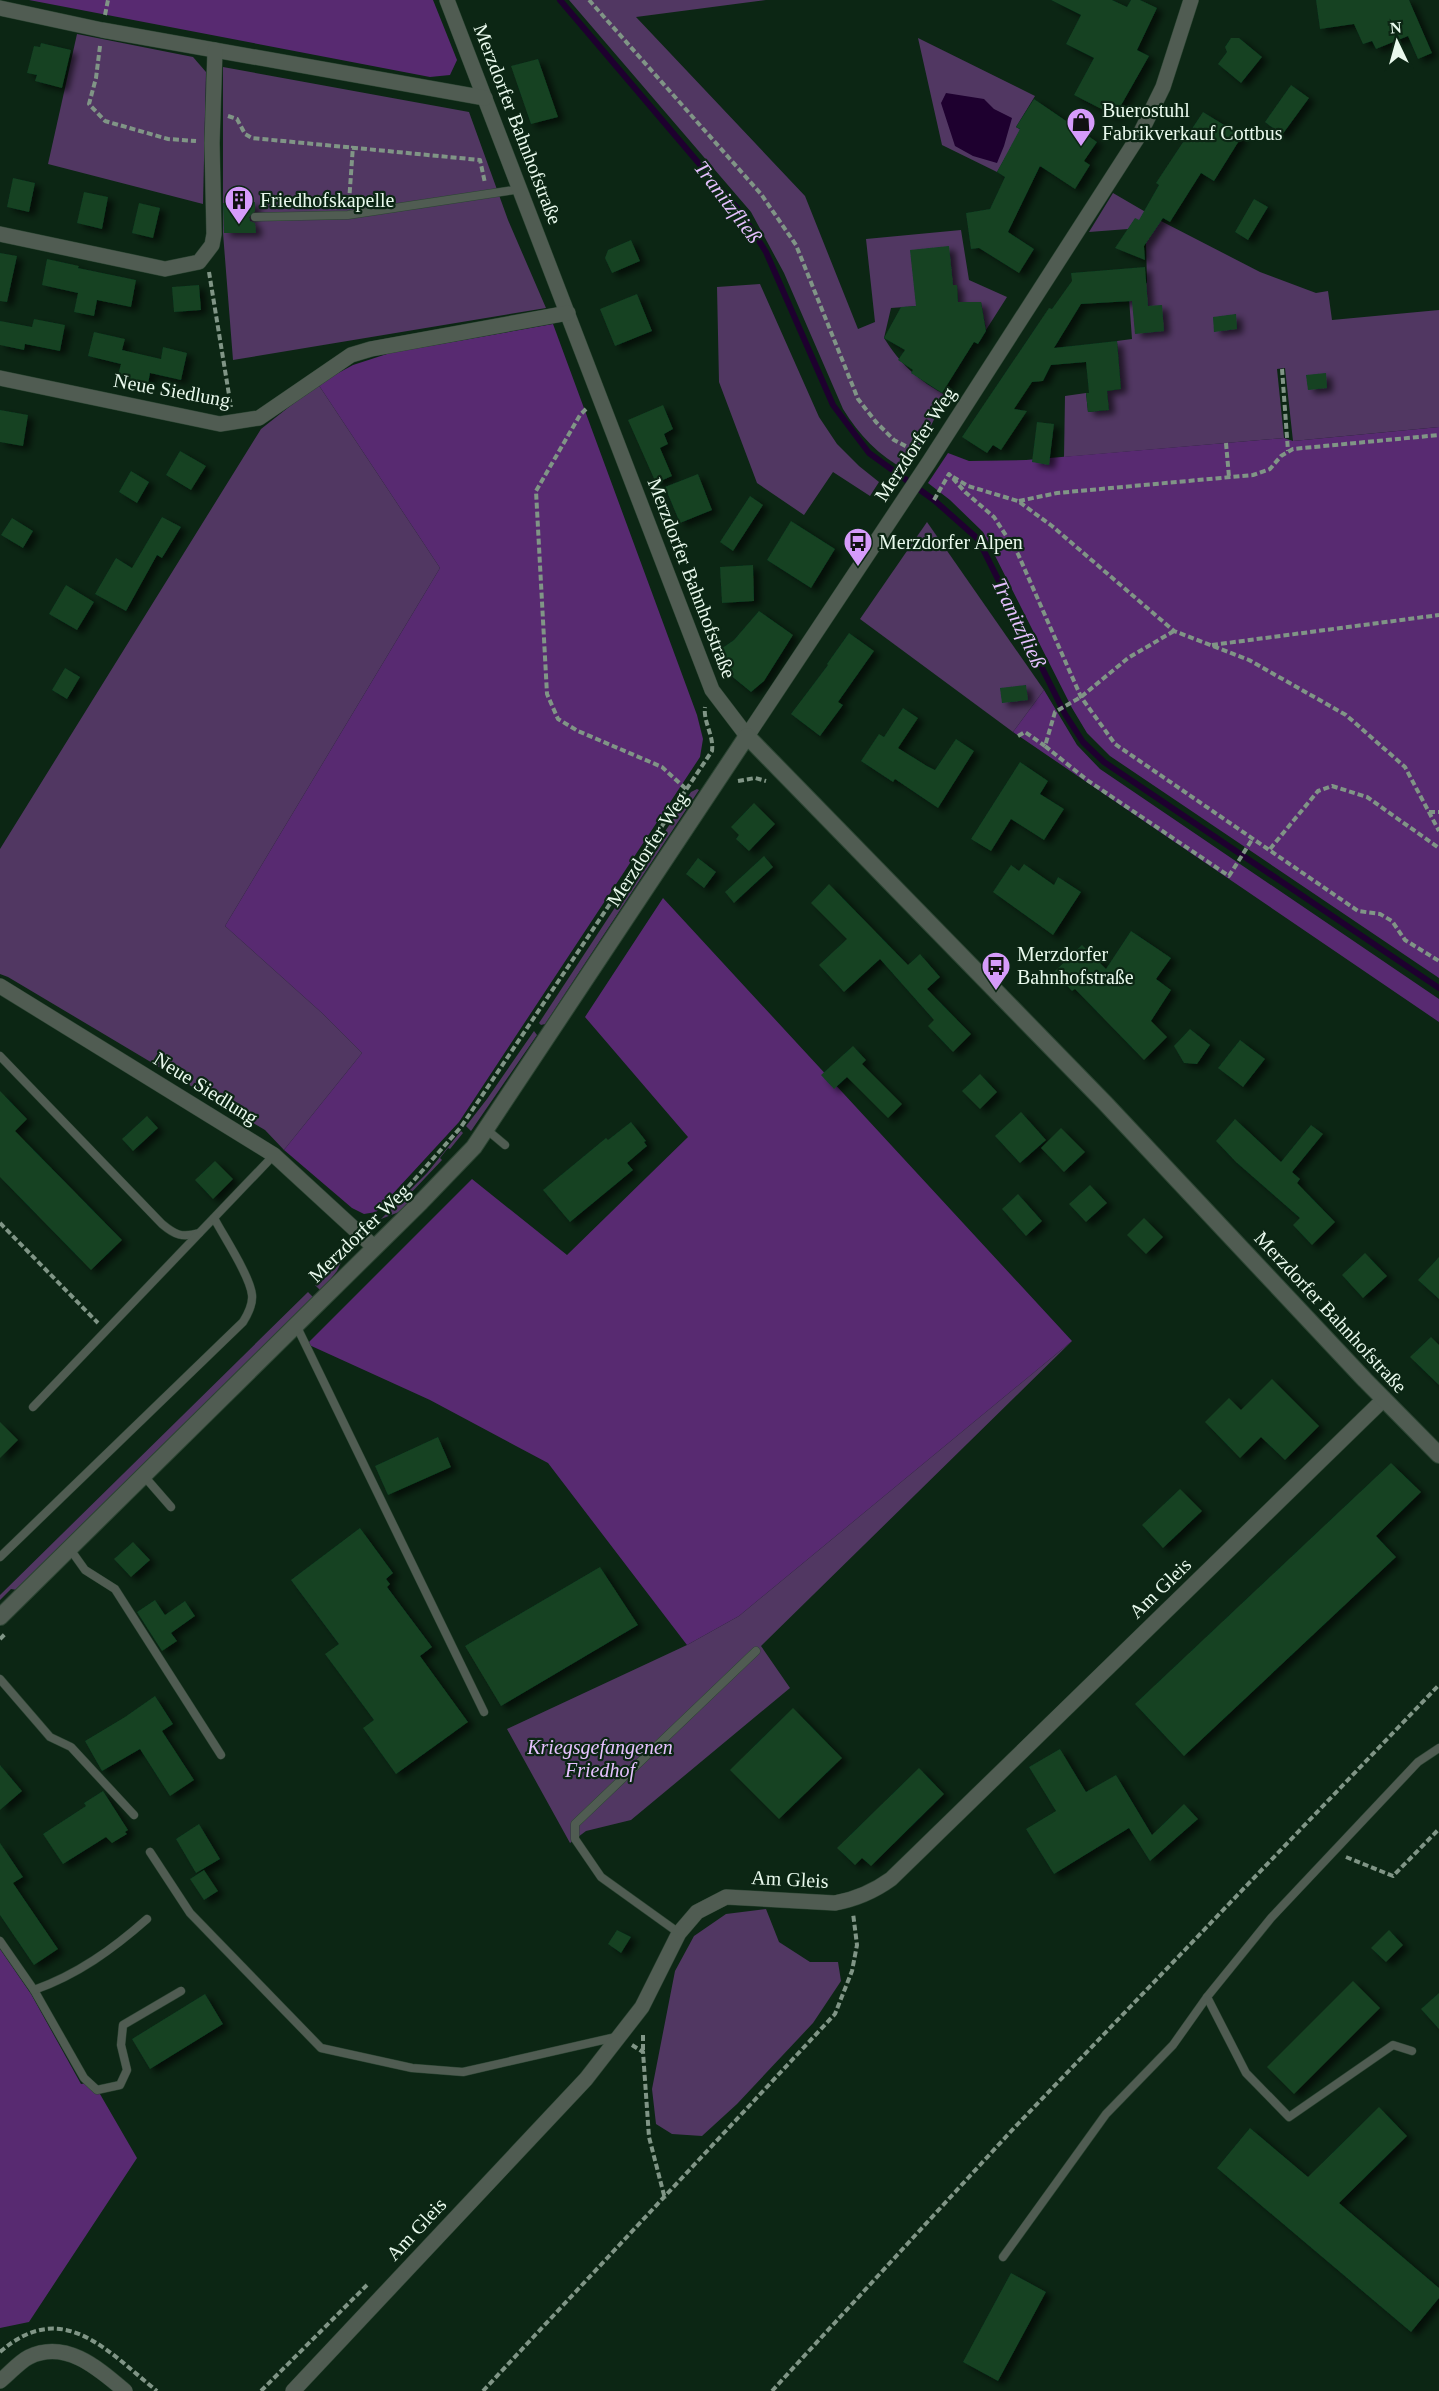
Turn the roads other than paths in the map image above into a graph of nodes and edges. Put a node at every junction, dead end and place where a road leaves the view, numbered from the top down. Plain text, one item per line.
1 (447, 0) edge
2 (1191, 0) edge
3 (0, 8) edge
4 (215, 50) junction
5 (485, 98) junction
6 (520, 189) junction
7 (255, 217) dead end
8 (0, 234) edge
9 (568, 313) junction
10 (0, 378) edge
11 (747, 736) junction
12 (0, 986) edge
13 (0, 1056) edge
14 (486, 1129) junction
15 (506, 1145) dead end
16 (274, 1155) junction
17 (214, 1218) junction
18 (200, 1232) junction
19 (374, 1247) junction
20 (296, 1324) junction
21 (1384, 1399) junction
22 (33, 1407) dead end
23 (1439, 1455) edge
24 (142, 1475) junction
25 (171, 1507) dead end
26 (69, 1547) junction
27 (0, 1557) edge
28 (0, 1617) edge
29 (756, 1651) dead end
30 (0, 1679) edge
31 (484, 1712) dead end
32 (1439, 1748) edge
33 (221, 1755) dead end
34 (134, 1815) dead end
35 (150, 1852) dead end
36 (147, 1919) dead end
37 (678, 1934) junction
38 (0, 1941) edge
39 (34, 1989) junction
40 (182, 1991) dead end
41 (1207, 1997) junction
42 (618, 2037) junction
43 (1412, 2051) dead end
44 (1002, 2258) dead end
45 (0, 2382) edge
46 (125, 2391) edge
47 (293, 2391) edge

1 - 5 street, Merzdorfer Bahnhofstraße
2 - 11 street, Merzdorfer Weg
3 - 4 street
4 - 5 street
4 - 8 street
5 - 6 street, Merzdorfer Bahnhofstraße
6 - 7 lane
6 - 9 street, Merzdorfer Bahnhofstraße
9 - 10 street, Neue Siedlung
9 - 11 street, Merzdorfer Bahnhofstraße
11 - 14 street, Merzdorfer Weg
11 - 21 street, Merzdorfer Bahnhofstraße
12 - 16 street, Neue Siedlung
13 - 18 lane
14 - 15 lane
14 - 19 street, Merzdorfer Weg
16 - 17 lane
16 - 19 street, Neue Siedlung
17 - 18 lane
17 - 27 lane
18 - 22 lane
19 - 20 street, Merzdorfer Weg
20 - 24 street, Merzdorfer Weg
20 - 31 lane
21 - 23 street, Merzdorfer Bahnhofstraße
21 - 37 street, Am Gleis
24 - 25 lane
24 - 26 street, Merzdorfer Weg
26 - 28 street, Merzdorfer Weg
26 - 33 lane
29 - 37 lane
30 - 34 lane
32 - 41 lane
35 - 42 lane
36 - 39 lane
37 - 42 street, Am Gleis
38 - 39 lane
39 - 40 lane
41 - 43 lane
41 - 44 lane
42 - 47 street, Am Gleis
45 - 46 street

